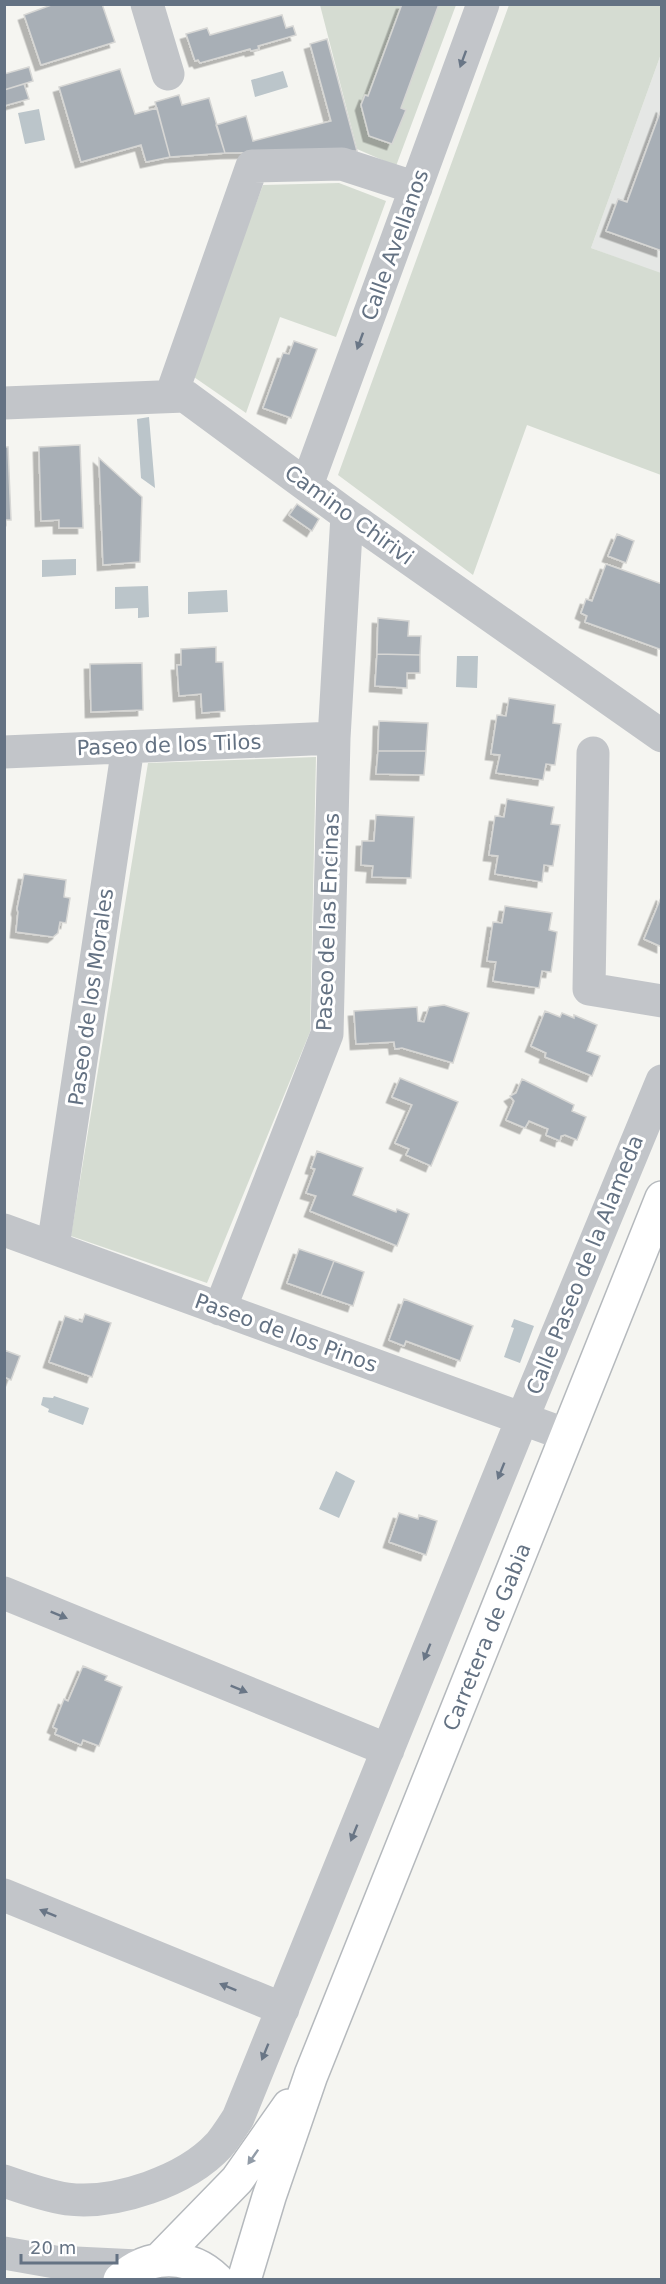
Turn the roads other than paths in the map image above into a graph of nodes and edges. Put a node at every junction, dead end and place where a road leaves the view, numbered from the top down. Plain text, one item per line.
1 (147, 4) edge
2 (483, 4) edge
3 (168, 74) dead end
4 (416, 188) junction
5 (171, 396) junction
6 (4, 403) edge
7 (308, 485) junction
8 (347, 515) junction
9 (662, 736) edge
10 (334, 738) junction
11 (128, 747) junction
12 (4, 752) edge
13 (593, 753) dead end
14 (662, 1001) edge
15 (662, 1081) edge
16 (662, 1198) edge
17 (4, 1230) edge
18 (53, 1247) junction
19 (220, 1309) junction
20 (522, 1417) junction
21 (567, 1435) junction
22 (4, 1593) edge
23 (388, 1750) junction
24 (4, 1895) edge
25 (282, 2009) junction
26 (311, 2075) junction
27 (4, 2181) edge
28 (4, 2253) edge
29 (139, 2268) edge
30 (218, 2280) edge
31 (244, 2280) edge

1 - 3 street
2 -> 4 street, Calle Avellanos
4 - 5 street
4 -> 7 street, Calle Avellanos
5 - 6 street, Camino Chirivi
5 - 7 street, Camino Chirivi
7 - 8 street, Camino Chirivi
8 - 9 street, Camino Chirivi
8 - 10 street, Paseo de las Encinas
10 - 11 street, Paseo de los Tilos
10 - 19 street, Paseo de las Encinas
11 - 12 street, Paseo de los Tilos
11 - 18 street, Paseo de los Morales
13 - 14 street
15 - 20 street, Calle Paseo de la Alameda
16 - 21 main road, Carretera de Gabia
17 - 18 street, Paseo de los Pinos
18 - 19 street, Paseo de los Pinos
19 - 20 street, Paseo de los Pinos
20 - 21 street, Paseo de los Pinos
20 -> 23 street, Calle Paseo de la Alameda
21 - 26 main road, Carretera de Gabia
22 -> 23 street
23 -> 25 street, Calle Paseo de la Alameda
25 -> 24 street
25 -> 27 street, Calle Paseo de la Alameda
26 -> 29 main road, Carretera de Gabia
26 - 31 main road, Carretera de Gabia
28 - 29 street
29 - 30 main road

